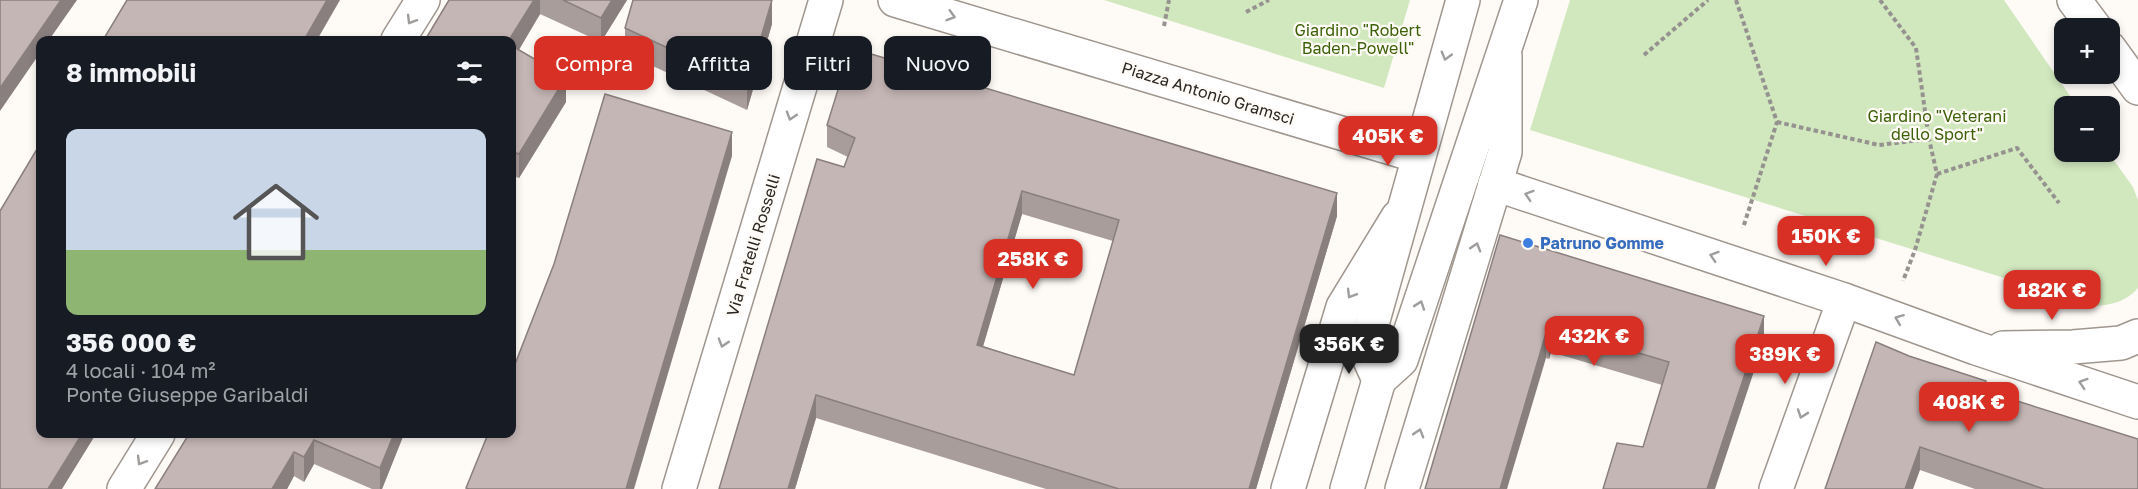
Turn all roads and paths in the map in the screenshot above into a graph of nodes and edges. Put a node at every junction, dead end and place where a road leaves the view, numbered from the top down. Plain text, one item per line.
1 (423, 0) edge
2 (826, 0) edge
3 (895, 0) edge
4 (1169, 0) edge
5 (1269, 0) edge
6 (1463, 0) edge
7 (1521, 0) edge
8 (1708, 0) edge
9 (1736, 0) edge
10 (1880, 0) edge
11 (2074, 0) edge
12 (1246, 12) dead end
13 (2088, 18) edge
14 (1164, 26) dead end
15 (400, 36) edge
16 (1506, 48) junction
17 (1644, 55) dead end
18 (2120, 63) edge
19 (2138, 88) edge
20 (1778, 122) junction
21 (1929, 139) junction
22 (1418, 156) junction
23 (1937, 174) junction
24 (1495, 184) junction
25 (2059, 203) dead end
26 (1403, 208) junction
27 (1731, 262) junction
28 (1844, 300) junction
29 (1889, 315) junction
30 (2138, 336) edge
31 (1976, 348) junction
32 (1390, 370) junction
33 (2138, 402) edge
34 (156, 438) edge
35 (124, 489) edge
36 (679, 489) edge
37 (1288, 489) edge
38 (1347, 489) edge
39 (1402, 489) edge
40 (1776, 489) edge

1 -> 15 street
2 -> 36 street, Via Fratelli Rosselli
3 -> 22 street, Piazza Antonio Gramsci
4 - 14 path
5 - 12 path
6 -> 22 street
7 - 16 street
8 - 17 path
9 - 20 path
10 - 21 path
11 - 13 street
16 - 24 street
32 -> 16 street
18 - 19 street
20 - 21 path
20 - 27 path
21 - 23 path
22 - 26 street
23 - 25 path
23 - 29 path
27 -> 24 street
39 -> 24 street
26 - 32 street
26 -> 37 street
27 - 28 street
28 - 29 street
28 -> 40 street
31 -> 29 street
30 - 31 street
33 -> 31 street
32 - 38 street
34 -> 35 street

